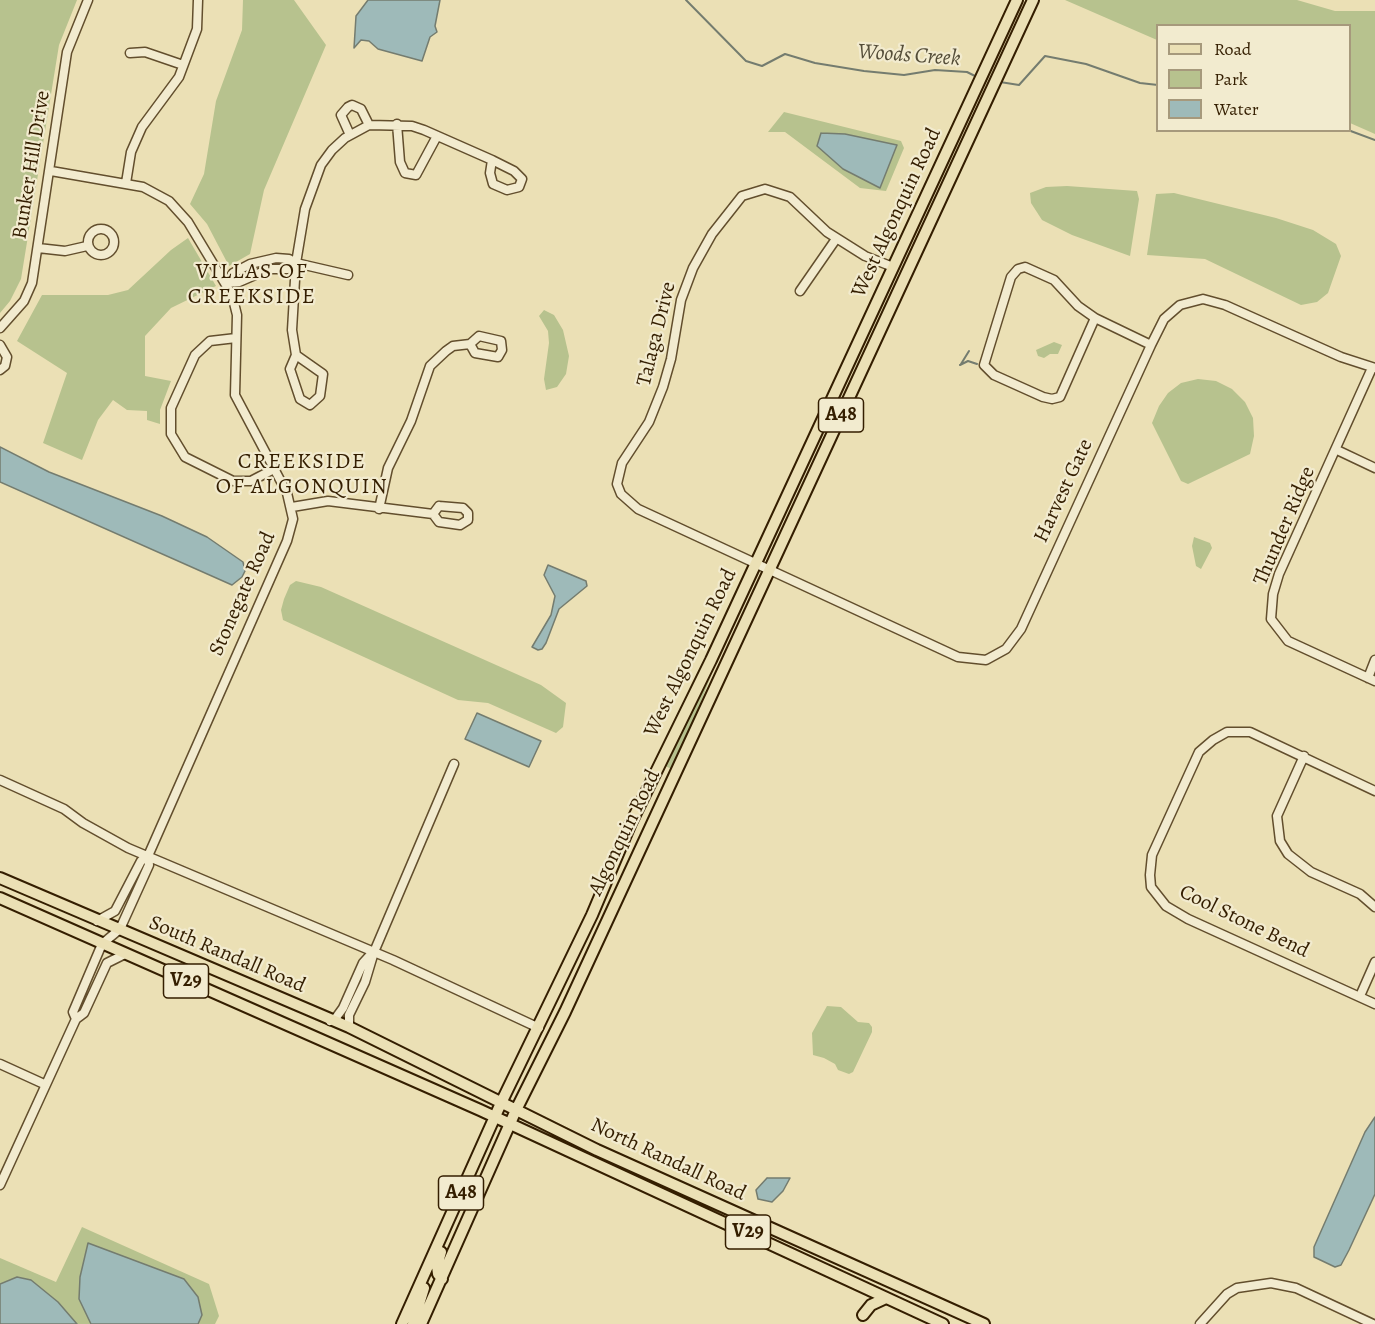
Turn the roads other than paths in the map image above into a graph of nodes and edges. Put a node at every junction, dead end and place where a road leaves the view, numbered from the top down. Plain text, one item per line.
1 (88, 0) edge
2 (198, 0) edge
3 (1017, 0) edge
4 (1033, 0) edge
5 (130, 54) dead end
6 (183, 65) junction
7 (397, 124) junction
8 (369, 125) junction
9 (350, 135) junction
10 (437, 136) junction
11 (492, 160) dead end
12 (51, 171) junction
13 (126, 183) junction
14 (836, 239) junction
15 (87, 246) dead end
16 (38, 248) junction
17 (296, 263) junction
18 (893, 267) junction
19 (348, 275) dead end
20 (227, 283) junction
21 (800, 291) dead end
22 (1095, 318) junction
23 (0, 328) edge
24 (236, 338) junction
25 (470, 344) dead end
26 (0, 345) edge
27 (1151, 345) junction
28 (296, 356) junction
29 (1374, 368) edge
30 (0, 370) edge
31 (1337, 450) junction
32 (1375, 468) edge
33 (274, 469) junction
34 (292, 507) junction
35 (380, 509) junction
36 (433, 514) dead end
37 (755, 564) junction
38 (768, 570) junction
39 (1375, 660) edge
40 (1372, 679) edge
41 (1304, 756) junction
42 (454, 764) dead end
43 (0, 780) edge
44 (1375, 792) edge
45 (148, 856) junction
46 (0, 878) edge
47 (0, 898) edge
48 (1375, 907) edge
49 (96, 921) junction
50 (120, 929) junction
51 (102, 944) junction
52 (374, 952) junction
53 (125, 954) junction
54 (1375, 962) edge
55 (1360, 996) junction
56 (1375, 1004) edge
57 (76, 1019) junction
58 (330, 1021) junction
59 (349, 1027) junction
60 (539, 1028) junction
61 (0, 1064) edge
62 (44, 1084) junction
63 (501, 1103) junction
64 (516, 1110) junction
65 (495, 1116) junction
66 (510, 1124) junction
67 (0, 1185) edge
68 (458, 1201) junction
69 (427, 1270) junction
70 (442, 1279) junction
71 (886, 1298) junction
72 (863, 1315) dead end
73 (402, 1324) edge
74 (413, 1324) edge
75 (421, 1324) edge
76 (943, 1324) edge
77 (984, 1324) edge
78 (1200, 1324) edge
79 (1373, 1324) edge

1 - 12 street, Bunker Hill Drive
2 - 6 street
3 - 18 main road, West Algonquin Road / A48
4 - 38 main road, Algonquin Road / A48
5 - 6 street
6 - 13 street
7 - 8 street
7 - 10 street
7 - 10 street
8 - 9 street
8 - 9 street
9 - 17 street
10 - 11 street
12 - 13 street
12 - 16 street, Bunker Hill Drive
13 - 20 street
14 - 18 street, Talaga Drive
14 - 21 street
14 - 37 street, Talaga Drive
15 - 16 street
16 - 23 street, Bunker Hill Drive
17 - 19 street
17 - 20 street
17 - 28 street
18 - 37 main road, West Algonquin Road / A48
20 - 24 street
22 - 22 street
22 - 27 street
24 - 33 street
24 - 33 street
25 - 35 street
26 - 30 street
27 - 29 street, Harvest Gate
27 - 38 street, Harvest Gate
28 - 28 street
29 - 31 street, Thunder Ridge
31 - 32 street
31 - 40 street, Thunder Ridge
33 - 34 street
34 - 35 street
34 - 45 street, Stonegate Road
35 - 36 street
37 - 38 street, Talaga Drive
37 - 60 main road, West Algonquin Road / A48
38 - 64 main road, Algonquin Road / A48
39 - 40 street
41 - 44 street, Cool Stone Bend
41 - 48 street
41 - 55 street, Cool Stone Bend
42 - 52 street
43 - 45 street
45 - 49 street, Stonegate Road
45 - 50 street, Stonegate Road
45 - 52 street
46 - 49 main road, South Randall Road / V29
47 - 51 main road, South Randall Road / V29
49 - 50 main road, South Randall Road / V29
50 - 51 street, Stonegate Road
50 - 58 main road, South Randall Road / V29
51 - 53 main road, South Randall Road / V29
51 - 57 street, Stonegate Road
52 - 58 street
52 - 59 street
52 - 60 street
53 - 57 street, Stonegate Road
53 - 65 main road, South Randall Road / V29
54 - 55 street
55 - 56 street, Cool Stone Bend
57 - 62 street, Stonegate Road
58 - 59 main road, South Randall Road / V29
59 - 63 main road, South Randall Road / V29
60 - 63 main road, West Algonquin Road / A48
61 - 62 street
62 - 67 street, Stonegate Road
63 - 64 main road, North Randall Road / V29
63 - 65 main road, West Algonquin Road / A48
64 - 66 main road, Algonquin Road / A48
64 - 77 main road, North Randall Road / V29
65 - 66 main road, North Randall Road / V29
65 - 68 main road, West Algonquin Road / A48
66 - 70 main road, Algonquin Road / A48
66 - 71 main road, North Randall Road / V29
68 - 69 main road, West Algonquin Road / A48
68 - 70 main road
69 - 73 main road, West Algonquin Road / A48
69 - 74 main road
70 - 75 main road, Algonquin Road / A48
71 - 72 main road
71 - 76 main road, North Randall Road / V29
78 - 79 street

